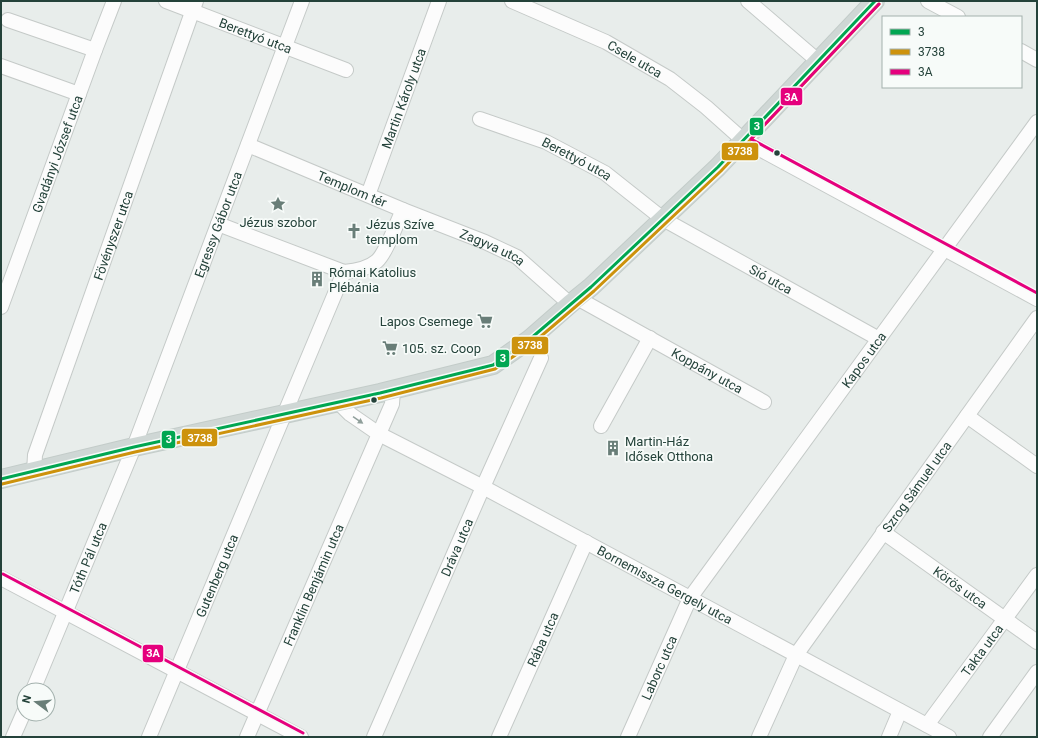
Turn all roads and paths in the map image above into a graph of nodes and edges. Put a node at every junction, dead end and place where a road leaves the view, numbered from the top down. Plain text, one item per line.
1 (114, 1) edge
2 (166, 1) edge
3 (302, 1) edge
4 (439, 1) edge
5 (512, 1) edge
6 (748, 1) edge
7 (875, 1) edge
8 (928, 1) edge
9 (194, 6) edge
10 (956, 16) edge
11 (8, 20) dead end
12 (284, 47) junction
13 (95, 50) junction
14 (1022, 52) edge
15 (1037, 60) edge
16 (818, 61) junction
17 (1, 66) edge
18 (346, 70) dead end
19 (79, 94) junction
20 (480, 119) dead end
21 (1037, 122) edge
22 (743, 140) junction
23 (248, 145) junction
24 (368, 196) junction
25 (403, 210) junction
26 (663, 219) junction
27 (218, 224) junction
28 (944, 249) junction
29 (344, 272) junction
30 (1037, 299) edge
31 (573, 301) junction
32 (1, 307) edge
33 (1037, 318) edge
34 (650, 338) junction
35 (879, 339) junction
36 (541, 358) dead end
37 (393, 390) junction
38 (764, 402) dead end
39 (339, 403) junction
40 (284, 414) junction
41 (967, 416) junction
42 (601, 426) dead end
43 (380, 434) junction
44 (134, 447) junction
45 (1037, 466) edge
46 (34, 472) junction
47 (1, 479) edge
48 (483, 487) junction
49 (884, 532) junction
50 (586, 542) junction
51 (1037, 574) edge
52 (1, 578) edge
53 (690, 598) junction
54 (66, 613) junction
55 (1005, 619) junction
56 (1037, 642) edge
57 (796, 655) junction
58 (176, 672) junction
59 (1037, 672) edge
60 (36, 682) edge
61 (900, 711) junction
62 (258, 714) junction
63 (20, 722) edge
64 (927, 725) junction
65 (13, 737) edge
66 (149, 737) edge
67 (247, 737) edge
68 (301, 737) edge
69 (374, 737) edge
70 (499, 737) edge
71 (628, 737) edge
72 (759, 737) edge
73 (889, 737) edge
74 (949, 737) edge
75 (990, 737) edge

1 - 13 street, Gvadányi József utca
2 - 9 street, Berettyó utca
3 - 12 street, Egressy Gábor utca
4 - 24 street, Martin Károly utca
5 - 22 street, Csele utca
6 - 16 street
7 - 16 main road
8 - 10 street
9 - 12 street, Berettyó utca
9 - 46 street, Fövényszer utca
11 - 13 street
12 - 18 street, Berettyó utca
12 - 23 street, Egressy Gábor utca
13 - 19 street, Gvadányi József utca
14 - 15 street
16 - 22 main road
17 - 19 street
19 - 32 street, Gvadányi József utca
20 - 26 street, Berettyó utca
21 - 28 street, Kapos utca
22 - 26 main road
22 - 28 street, Csele utca
23 - 24 street, Templom tér
23 - 27 street, Egressy Gábor utca
24 - 25 street, Templom tér
25 - 29 street, Templom tér
25 - 31 street, Zagyva utca
26 - 31 main road
26 - 35 street, Sió utca
27 - 29 street
27 - 44 street, Egressy Gábor utca
28 - 30 street, Csele utca
28 - 35 street, Kapos utca
29 - 40 street
31 - 34 street, Koppány utca
31 - 37 main road
33 - 41 street, Szrog Sámuel utca
34 - 38 street, Koppány utca
34 - 42 street
35 - 53 street, Kapos utca
36 - 48 street, Dráva utca
37 - 39 main road
37 - 43 street, Franklin Benjámin utca
39 - 40 main road
39 -> 43 street, Bornemissza Gergely utca
40 - 44 main road
40 - 58 street, Gutenberg utca
41 - 45 street
41 - 49 street, Szrog Sámuel utca
43 - 48 street, Bornemissza Gergely utca
43 - 62 street, Franklin Benjámin utca
44 - 46 main road
44 - 54 street, Tóth Pál utca
46 - 47 main road
48 - 50 street, Bornemissza Gergely utca
48 - 69 street, Dráva utca
49 - 55 street, Körös utca
49 - 57 street, Szrog Sámuel utca
50 - 53 street, Bornemissza Gergely utca
50 - 70 street, Rába utca
51 - 55 street, Takta utca
52 - 54 street
53 - 57 street, Bornemissza Gergely utca
53 - 71 street, Laborc utca
54 - 58 street
54 - 60 street, Tóth Pál utca
55 - 56 street, Körös utca
55 - 64 street, Takta utca
57 - 61 street, Bornemissza Gergely utca
57 - 72 street, Szrog Sámuel utca
58 - 62 street
58 - 66 street, Gutenberg utca
59 - 75 street
61 - 64 street, Bornemissza Gergely utca
61 - 73 street
62 - 67 street, Franklin Benjámin utca
62 - 68 street
63 - 65 street
64 - 74 street, Bornemissza Gergely utca

